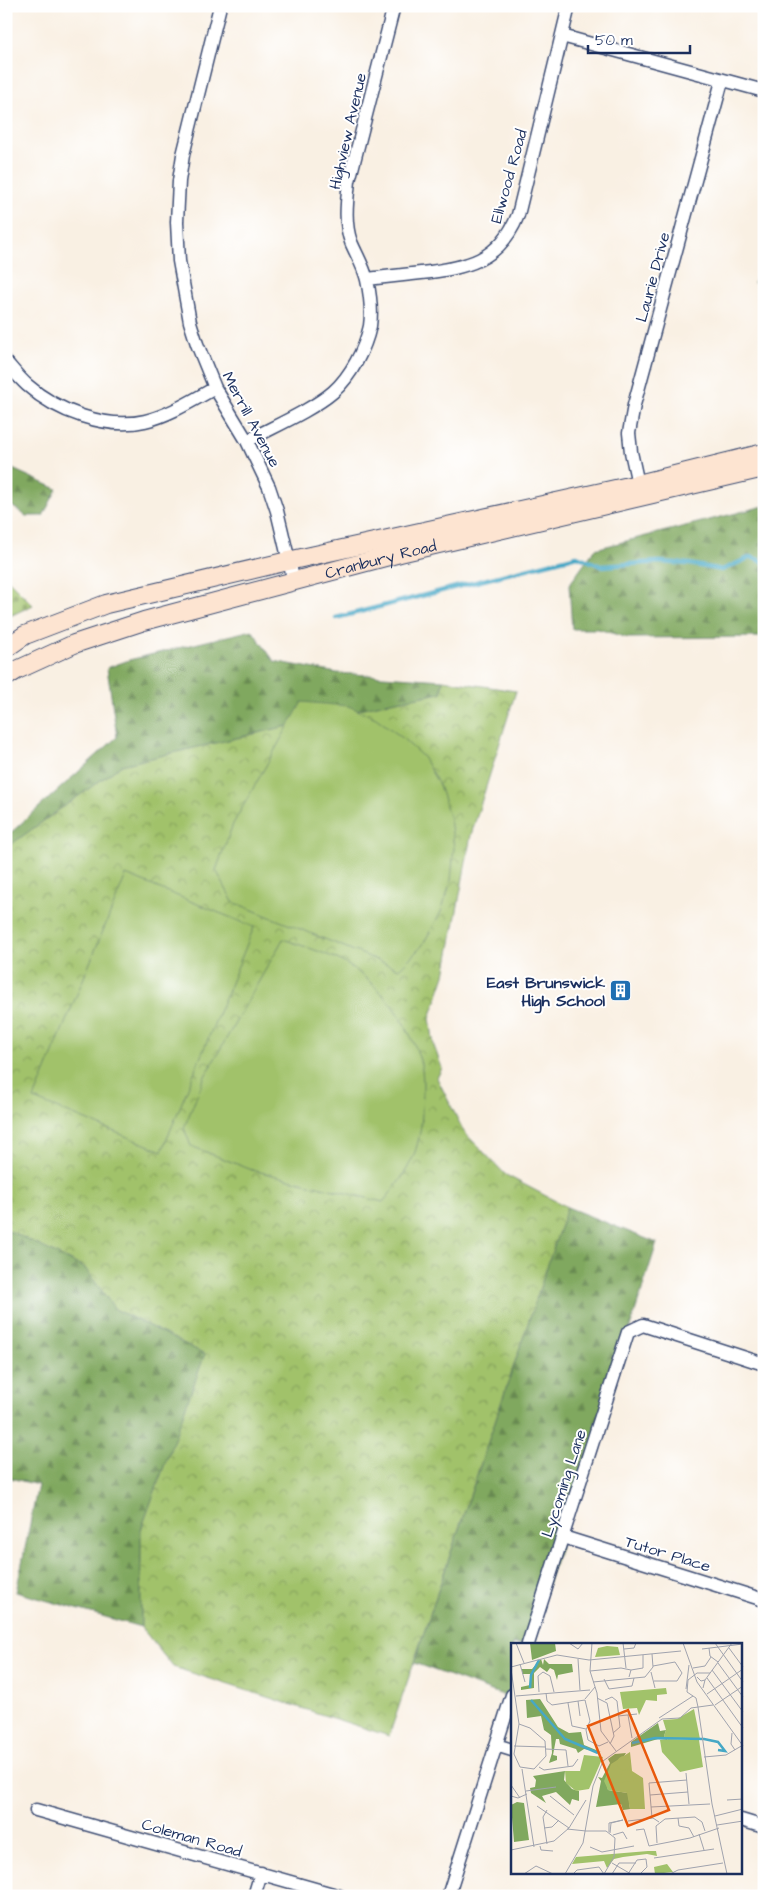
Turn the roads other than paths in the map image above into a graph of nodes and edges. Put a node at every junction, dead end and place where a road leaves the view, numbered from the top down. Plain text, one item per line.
1 (220, 6) edge
2 (394, 6) edge
3 (569, 6) edge
4 (562, 36) junction
5 (722, 81) junction
6 (764, 91) edge
7 (367, 279) junction
8 (6, 362) edge
9 (215, 388) junction
10 (247, 441) junction
11 (764, 453) edge
12 (764, 468) edge
13 (638, 484) junction
14 (288, 562) junction
15 (294, 582) junction
16 (6, 648) edge
17 (6, 677) edge
18 (764, 1364) edge
19 (563, 1537) junction
20 (764, 1600) edge
21 (528, 1643) edge
22 (511, 1698) edge
23 (496, 1745) junction
24 (511, 1750) edge
25 (36, 1810) dead end
26 (742, 1820) edge
27 (764, 1827) edge
28 (261, 1873) junction
29 (254, 1896) edge
30 (340, 1896) edge
31 (448, 1896) edge

1 - 9 street, Merrill Avenue
2 - 7 street, Highview Avenue
3 - 4 street, Ellwood Road
4 - 5 street
4 - 7 street, Ellwood Road
5 - 6 street
5 - 13 street, Laurie Drive
7 - 10 street, Highview Avenue
8 - 9 street
9 - 10 street, Merrill Avenue
10 - 14 street, Merrill Avenue
11 - 13 main road, Cranbury Road
12 - 15 main road, Cranbury Road
13 - 14 main road, Cranbury Road
14 - 15 street, Merrill Avenue
14 - 16 main road, Cranbury Road
15 - 17 main road, Cranbury Road
18 - 19 street, Lycoming Lane
19 - 20 street, Tutor Place
19 - 21 street, Lycoming Lane
22 - 23 street
23 - 24 street
23 - 31 street
25 - 28 street, Coleman Road
26 - 27 street
28 - 29 street
28 - 30 street, Coleman Road

